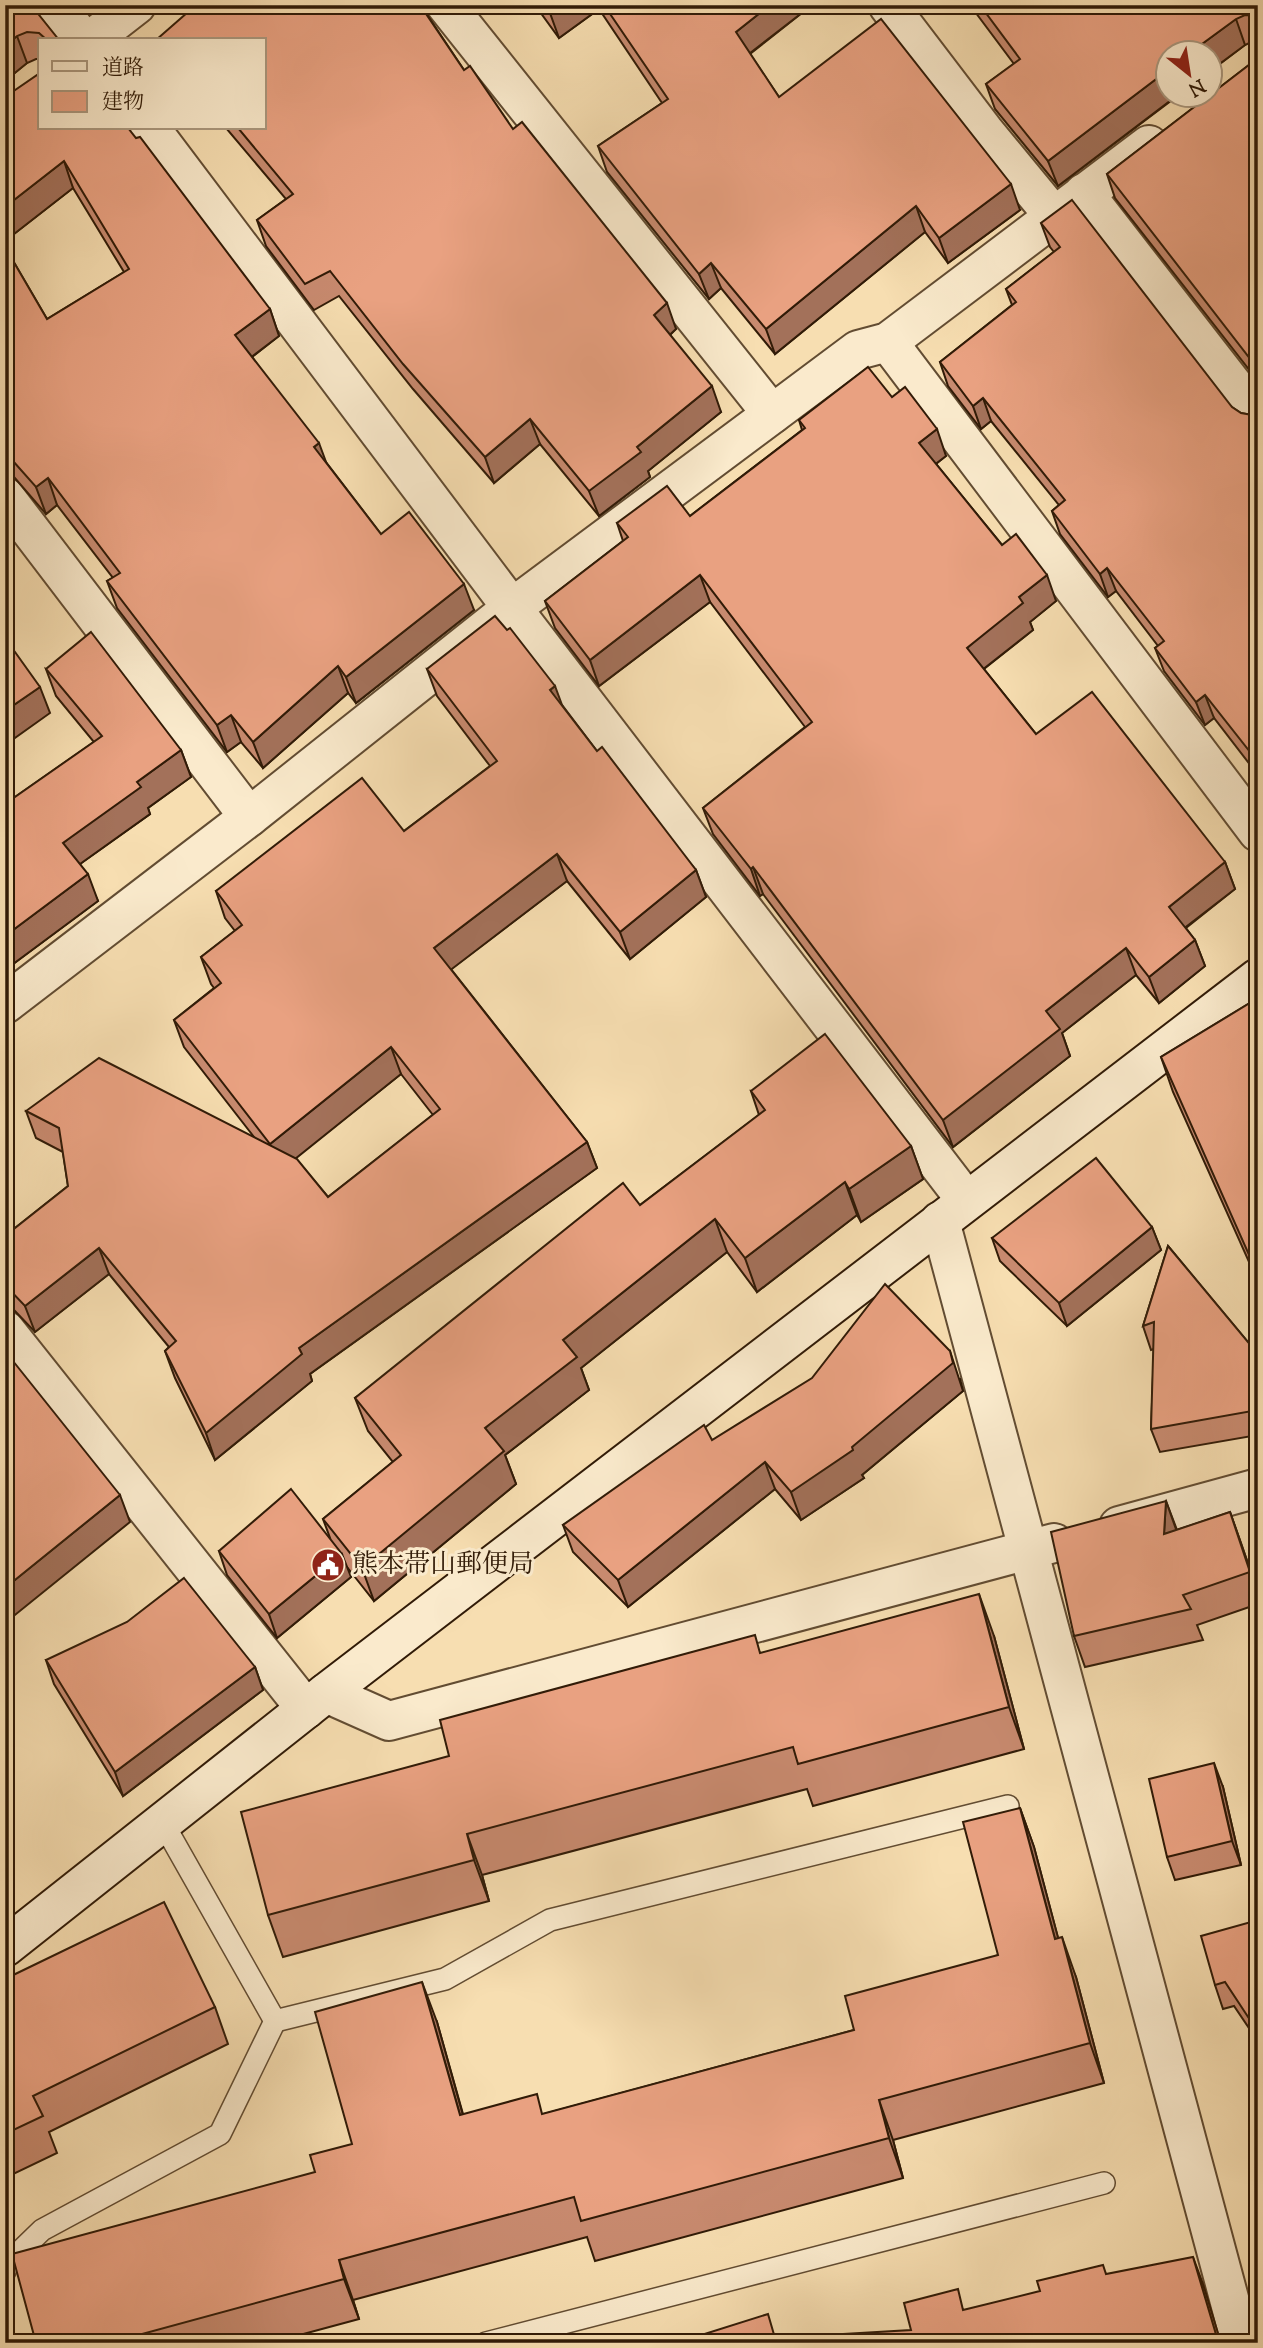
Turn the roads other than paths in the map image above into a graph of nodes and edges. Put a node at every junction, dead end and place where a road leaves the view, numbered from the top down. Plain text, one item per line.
1 (56, 5) edge
2 (136, 5) edge
3 (446, 5) edge
4 (887, 5) edge
5 (1253, 5) edge
6 (1258, 11) edge
7 (81, 38) edge
8 (94, 38) edge
9 (1182, 120) edge
10 (152, 130) edge
11 (1084, 194) junction
12 (1054, 216) junction
13 (888, 342) junction
14 (772, 414) junction
15 (1258, 417) edge
16 (5, 497) edge
17 (512, 608) junction
18 (249, 817) junction
19 (1258, 832) edge
20 (1258, 978) edge
21 (8, 996) edge
22 (953, 1210) junction
23 (5, 1330) edge
24 (1258, 1488) edge
25 (1030, 1549) junction
26 (316, 1701) junction
27 (1008, 1806) dead end
28 (163, 1824) junction
29 (5, 1947) edge
30 (275, 2021) junction
31 (1104, 2183) dead end
32 (5, 2271) edge
33 (486, 2343) edge
34 (1241, 2343) edge

1 - 7 street
2 - 8 street
3 - 14 street
4 - 12 street
5 - 6 street
9 - 11 street
10 - 17 street
11 - 12 street
11 - 15 street
12 - 13 street
13 - 14 street
13 - 19 street
14 - 17 street
16 - 18 street
17 - 18 street
17 - 22 street
18 - 21 street
20 - 22 street
22 - 25 street
22 - 26 street
23 - 26 street
24 - 25 street
25 - 26 street
25 - 34 street
26 - 28 street
27 - 30 lane
28 - 29 street
28 - 30 lane
30 - 32 lane
31 - 33 lane

